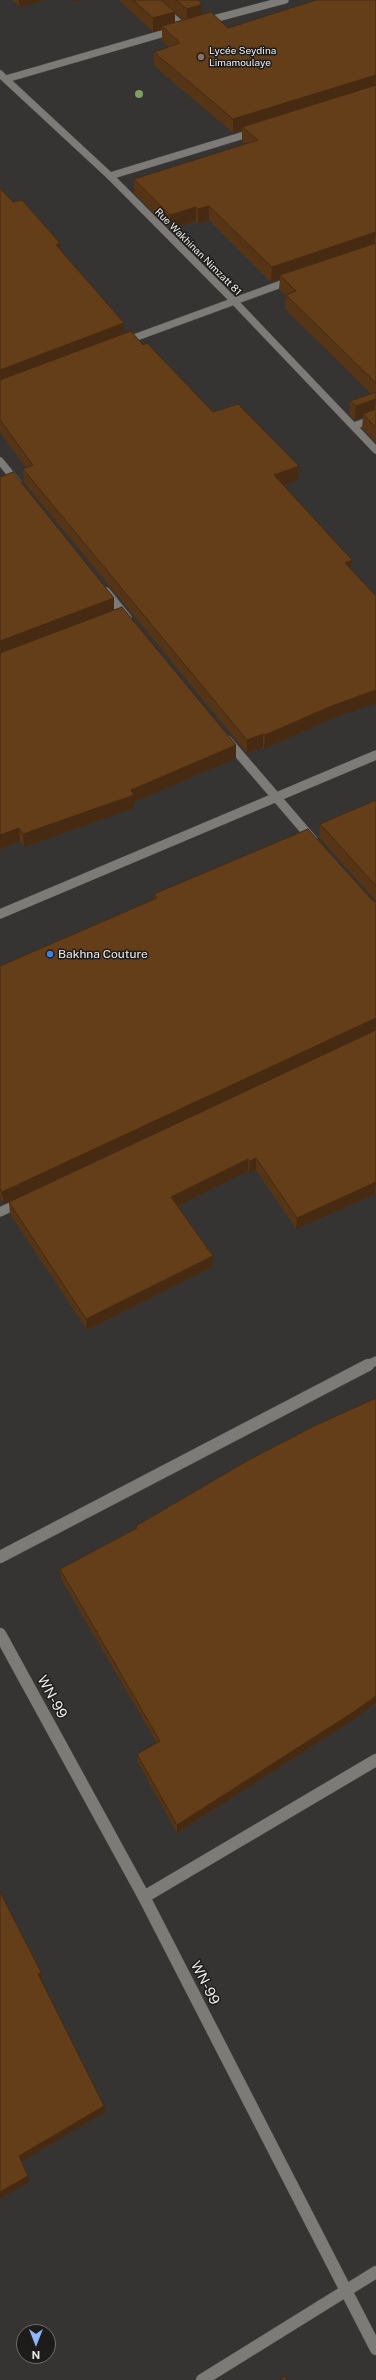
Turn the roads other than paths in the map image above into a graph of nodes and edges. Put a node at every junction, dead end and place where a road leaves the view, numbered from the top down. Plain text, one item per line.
1 (153, 0) edge
2 (285, 0) edge
3 (199, 24) edge
4 (192, 26) edge
5 (185, 28) junction
6 (0, 74) edge
7 (6, 79) junction
8 (262, 129) edge
9 (110, 176) junction
10 (300, 277) edge
11 (233, 300) junction
12 (116, 344) edge
13 (376, 418) edge
14 (354, 426) junction
15 (376, 450) edge
16 (0, 461) edge
17 (9, 472) junction
18 (0, 475) edge
19 (24, 490) edge
20 (98, 583) edge
21 (133, 626) edge
22 (219, 730) edge
23 (376, 754) edge
24 (275, 798) junction
25 (317, 844) edge
26 (0, 914) edge
27 (29, 1199) edge
28 (0, 1212) edge
29 (376, 1361) edge
30 (0, 1557) edge
31 (0, 1634) edge
32 (376, 1760) edge
33 (144, 1897) junction
34 (376, 2272) edge
35 (345, 2292) junction
36 (376, 2350) edge
37 (202, 2380) edge

1 - 5 street
2 - 3 street
4 - 5 street
5 - 7 street
6 - 7 street, Rue Wakhinan Nimzatt 81
7 - 9 street, Rue Wakhinan Nimzatt 81
8 - 9 street
9 - 11 street, Rue Wakhinan Nimzatt 81
10 - 11 street
11 - 12 street
11 - 14 street, Rue Wakhinan Nimzatt 81
13 - 14 street
14 - 15 street, Rue Wakhinan Nimzatt 81
16 - 17 street
17 - 18 street
17 - 19 street
20 - 21 street
22 - 24 street
23 - 24 street
24 - 25 street
24 - 26 street
27 - 28 street
29 - 30 street
31 - 33 street, WN-99
32 - 33 street
33 - 35 street, WN-99
34 - 35 street
35 - 36 street, WN-99
35 - 37 street

